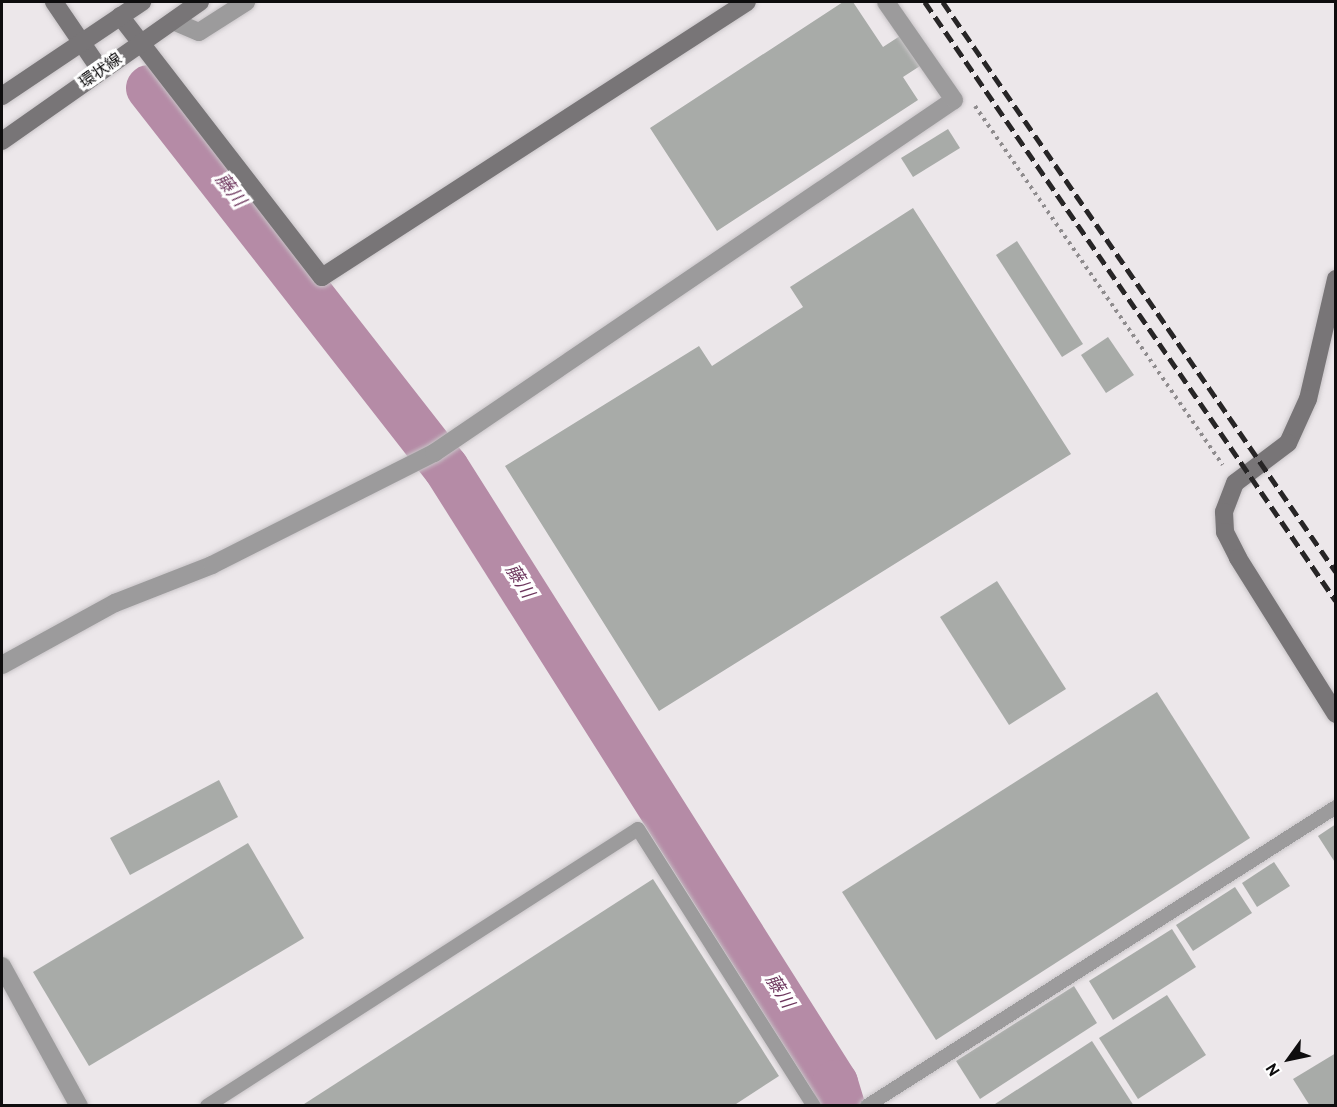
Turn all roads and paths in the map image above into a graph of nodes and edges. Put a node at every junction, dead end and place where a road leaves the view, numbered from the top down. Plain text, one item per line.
1 (54, 2) edge
2 (200, 2) edge
3 (246, 2) edge
4 (747, 2) edge
5 (886, 2) edge
6 (139, 3) edge
7 (120, 16) junction
8 (173, 21) junction
9 (82, 42) junction
10 (140, 45) junction
11 (101, 71) junction
12 (2, 96) edge
13 (954, 100) junction
14 (2, 141) edge
15 (1335, 279) edge
16 (1235, 483) junction
17 (2, 665) edge
18 (1335, 714) edge
19 (1335, 807) edge
20 (2, 966) edge
21 (79, 1106) edge
22 (207, 1106) edge
23 (814, 1106) edge
24 (867, 1106) edge

1 - 9 street
2 - 8 street, 環状線
3 - 8 street
4 - 10 street
5 - 13 street
6 - 7 street
7 - 9 street
7 - 10 street
8 - 10 street, 環状線
9 - 11 street
9 - 12 street
10 - 11 street, 環状線
11 - 14 street, 環状線
13 - 16 path
13 - 17 street
15 - 16 street
16 - 18 street
19 - 24 lane
20 - 21 street
22 - 23 lane

